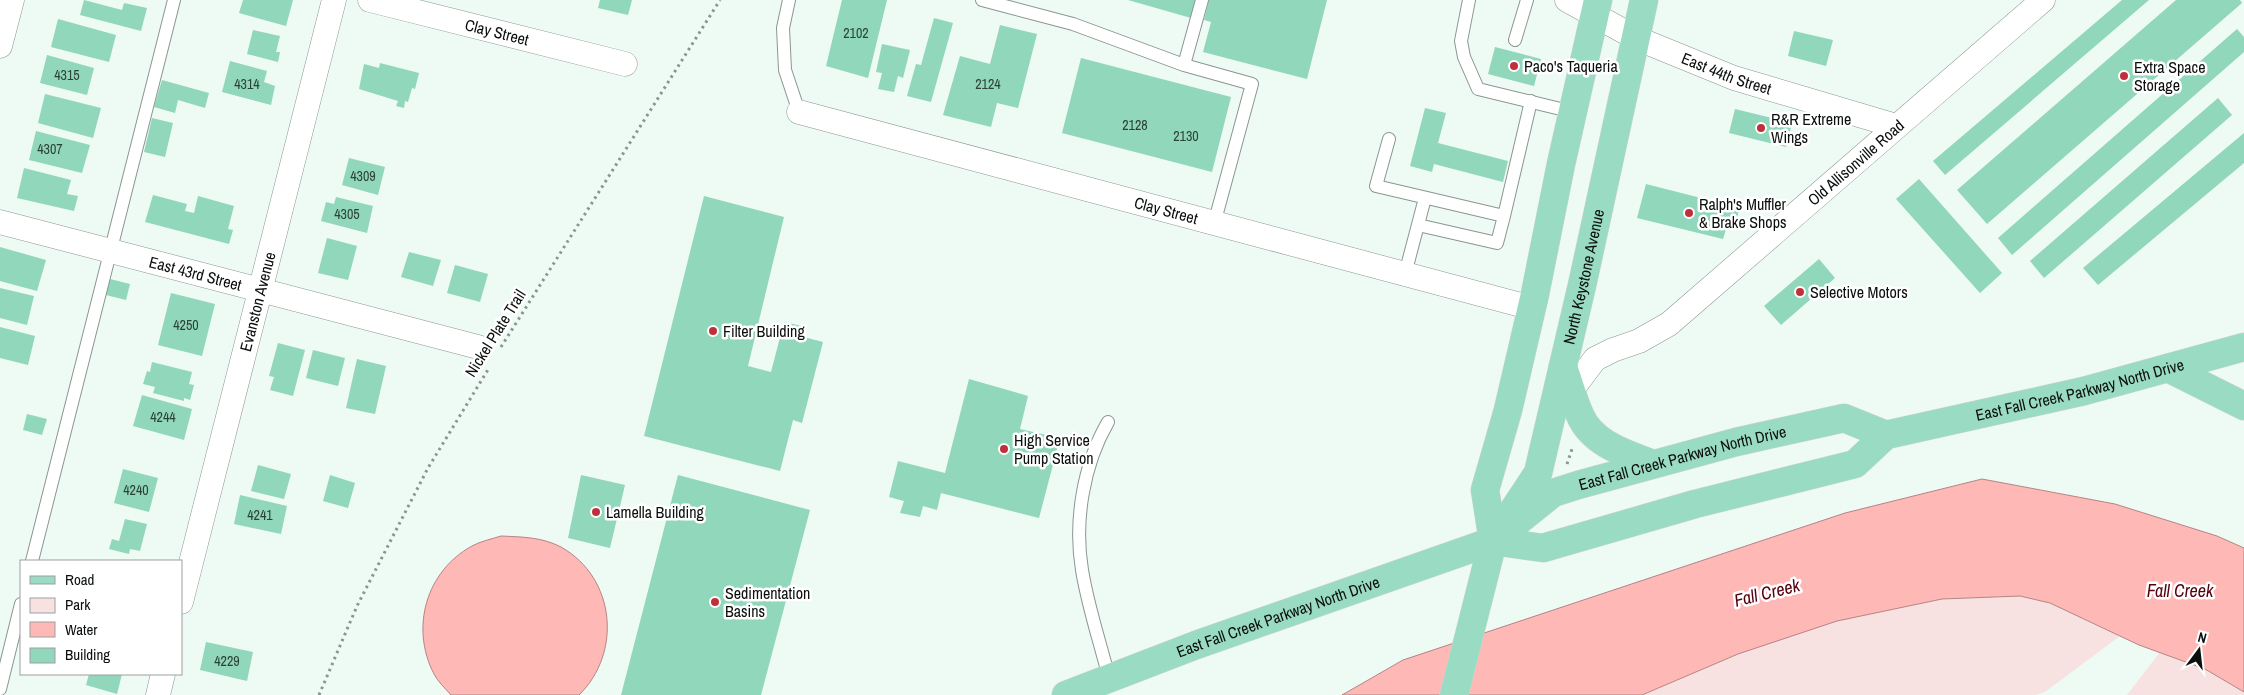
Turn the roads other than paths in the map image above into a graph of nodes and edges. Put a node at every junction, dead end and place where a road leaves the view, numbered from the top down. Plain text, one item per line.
1 (12, 0) edge
2 (174, 0) edge
3 (334, 0) edge
4 (370, 0) edge
5 (789, 0) edge
6 (982, 0) edge
7 (1202, 0) edge
8 (1469, 0) edge
9 (1527, 0) edge
10 (1567, 0) edge
11 (1644, 0) edge
12 (2043, 0) edge
13 (1596, 8) edge
14 (1636, 38) junction
15 (1515, 40) dead end
16 (0, 46) edge
17 (625, 64) dead end
18 (1184, 65) junction
19 (1531, 101) junction
20 (799, 112) joint
21 (1573, 112) junction
22 (1896, 126) junction
23 (1389, 139) dead end
24 (1426, 198) junction
25 (1504, 216) junction
26 (0, 222) edge
27 (1214, 224) junction
28 (1418, 225) junction
29 (110, 251) junction
30 (1404, 274) junction
31 (260, 290) junction
32 (1532, 308) junction
33 (2244, 347) edge
34 (489, 354) road end
35 (2168, 368) junction
36 (1568, 379) junction
37 (2244, 406) edge
38 (1108, 422) dead end
39 (1886, 435) junction
40 (1653, 464) junction
41 (1493, 541) junction
42 (32, 560) edge
43 (182, 598) edge
44 (20, 608) edge
45 (163, 675) edge
46 (1109, 678) junction
47 (0, 689) edge
48 (158, 695) edge
49 (1066, 695) edge
50 (1454, 695) edge

1 - 16 street
2 - 29 lane
3 - 31 street, Evanston Avenue
4 - 17 street, Clay Street
5 - 20 lane
6 - 18 lane
7 - 18 lane
8 - 19 lane
9 - 15 lane
10 - 13 street, East 44th Street
11 - 14 main road, North Keystone Avenue
12 - 22 street, Old Allisonville Road
13 - 14 street, East 44th Street
13 - 21 main road, North Keystone Avenue
14 - 22 street, East 44th Street
14 - 36 main road, North Keystone Avenue
18 - 27 lane
19 - 21 lane
19 - 25 lane
20 - 27 street, Clay Street
21 - 32 main road, North Keystone Avenue
22 - 36 street, Old Allisonville Road
23 - 24 lane
24 - 25 lane
24 - 28 lane
25 - 28 lane
26 - 29 street, East 43rd Street
27 - 30 street, Clay Street
28 - 30 lane
29 - 31 street, East 43rd Street
29 - 42 lane
30 - 32 street, Clay Street
31 - 34 street, East 43rd Street
31 - 43 street, Evanston Avenue
32 - 41 main road, North Keystone Avenue
33 - 35 main road, East Fall Creek Parkway North Drive
35 - 37 main road
35 - 39 main road, East Fall Creek Parkway North Drive
36 - 40 main road
36 - 41 main road, North Keystone Avenue
38 - 46 lane
39 - 40 main road, East Fall Creek Parkway North Drive
39 - 41 main road, East Fall Creek Parkway North Drive
40 - 41 main road, East Fall Creek Parkway North Drive
41 - 46 main road, East Fall Creek Parkway North Drive
41 - 50 main road, North Keystone Avenue
44 - 47 lane
45 - 48 street
46 - 49 main road, East Fall Creek Parkway North Drive

